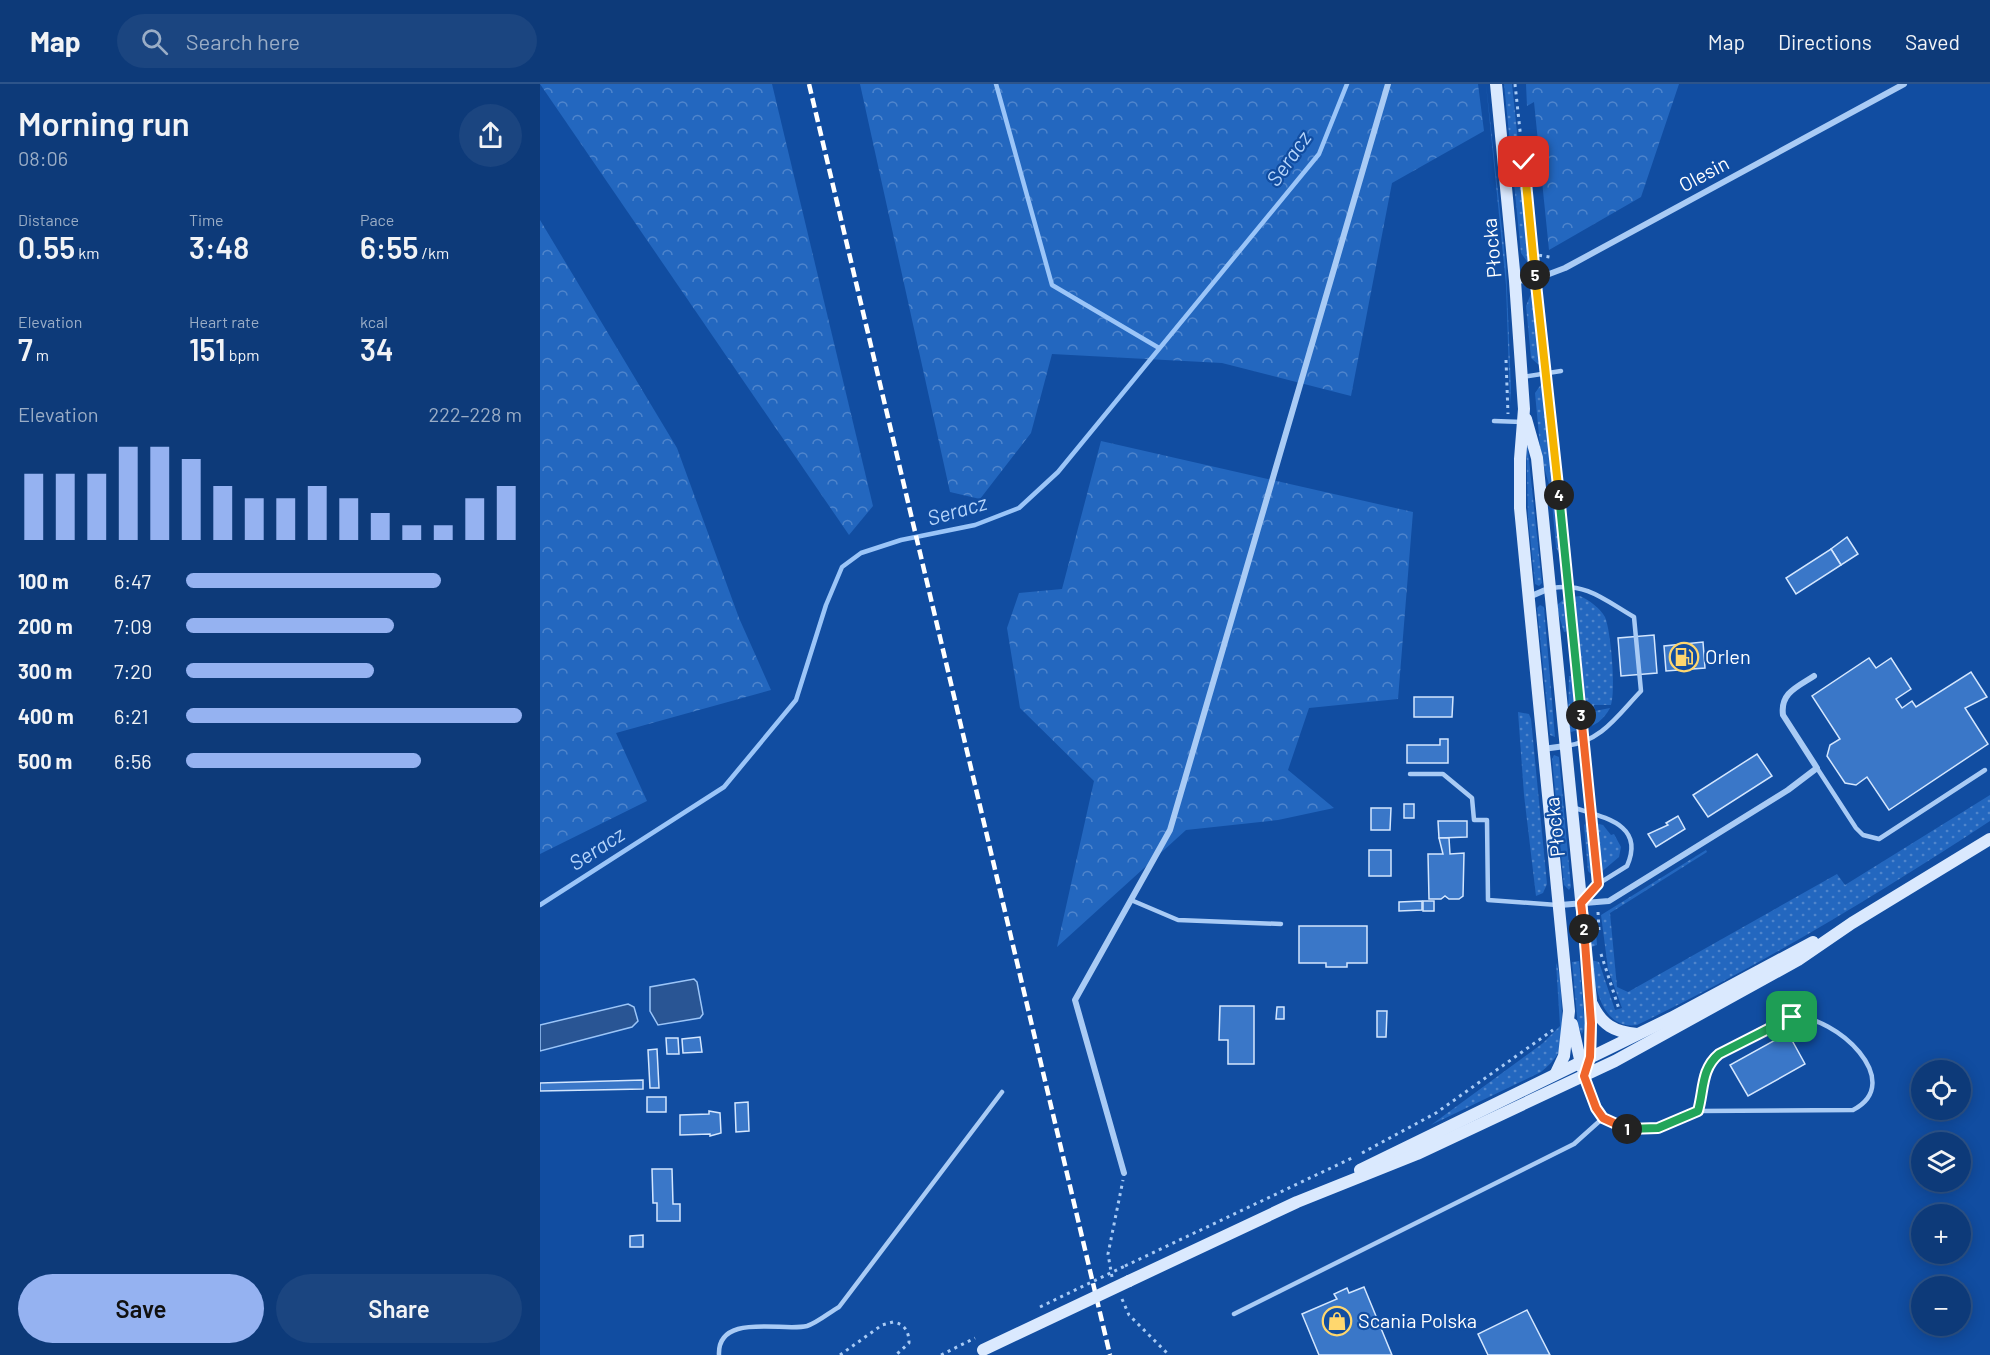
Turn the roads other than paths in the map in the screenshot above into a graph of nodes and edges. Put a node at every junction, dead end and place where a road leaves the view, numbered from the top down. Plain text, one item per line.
1 (1388, 84) edge
2 (1496, 84) edge
3 (1904, 84) edge
4 (1515, 281) junction
5 (1561, 371) dead end
6 (1521, 377) junction
7 (1494, 421) dead end
8 (1525, 422) junction
9 (1551, 588) junction
10 (1529, 597) junction
11 (1814, 676) dead end
12 (1566, 746) junction
13 (1543, 749) junction
14 (1817, 768) junction
15 (1985, 770) dead end
16 (1410, 774) dead end
17 (1572, 807) junction
18 (1990, 830) edge
19 (1990, 839) edge
20 (1943, 866) junction
21 (1131, 900) junction
22 (1581, 903) junction
23 (1560, 905) junction
24 (1852, 922) junction
25 (1281, 924) dead end
26 (1590, 1000) junction
27 (1569, 1011) junction
28 (1638, 1034) junction
29 (1585, 1059) junction
30 (1556, 1073) junction
31 (1584, 1076) junction
32 (1002, 1092) dead end
33 (1698, 1111) junction
34 (1603, 1118) junction
35 (1124, 1173) dead end
36 (1297, 1202) junction
37 (1234, 1314) dead end
38 (978, 1353) edge
39 (719, 1355) edge

1 - 21 street
2 - 4 main road, Płocka
3 - 4 street, Olesin
4 - 6 main road, Płocka
5 - 6 lane
6 - 8 main road, Płocka
7 - 8 lane
8 - 9 main road, Płocka
8 - 10 main road, Płocka
9 - 10 street
9 - 12 main road, Płocka
9 - 12 lane
10 - 13 main road, Płocka
11 - 14 street
12 - 13 street
12 - 17 main road, Płocka
13 - 23 main road, Płocka
14 - 15 lane
14 - 22 street
16 - 23 lane
17 - 22 main road, Płocka
17 - 22 lane
18 - 20 main road
19 - 20 main road
20 - 24 main road
21 - 25 lane
21 - 35 street
22 - 23 street
22 - 26 main road, Płocka
23 - 27 main road, Płocka
24 - 28 main road
24 - 31 main road
26 - 28 main road, Płocka
26 - 29 main road, Płocka
27 - 29 main road, Płocka
27 - 30 main road, Płocka
28 - 29 main road
29 - 30 main road
29 - 31 main road, Płocka
30 - 36 main road
31 - 34 lane
31 - 36 main road
32 - 39 lane
33 - 33 lane
33 - 34 lane
34 - 37 lane
36 - 38 main road, bridge

